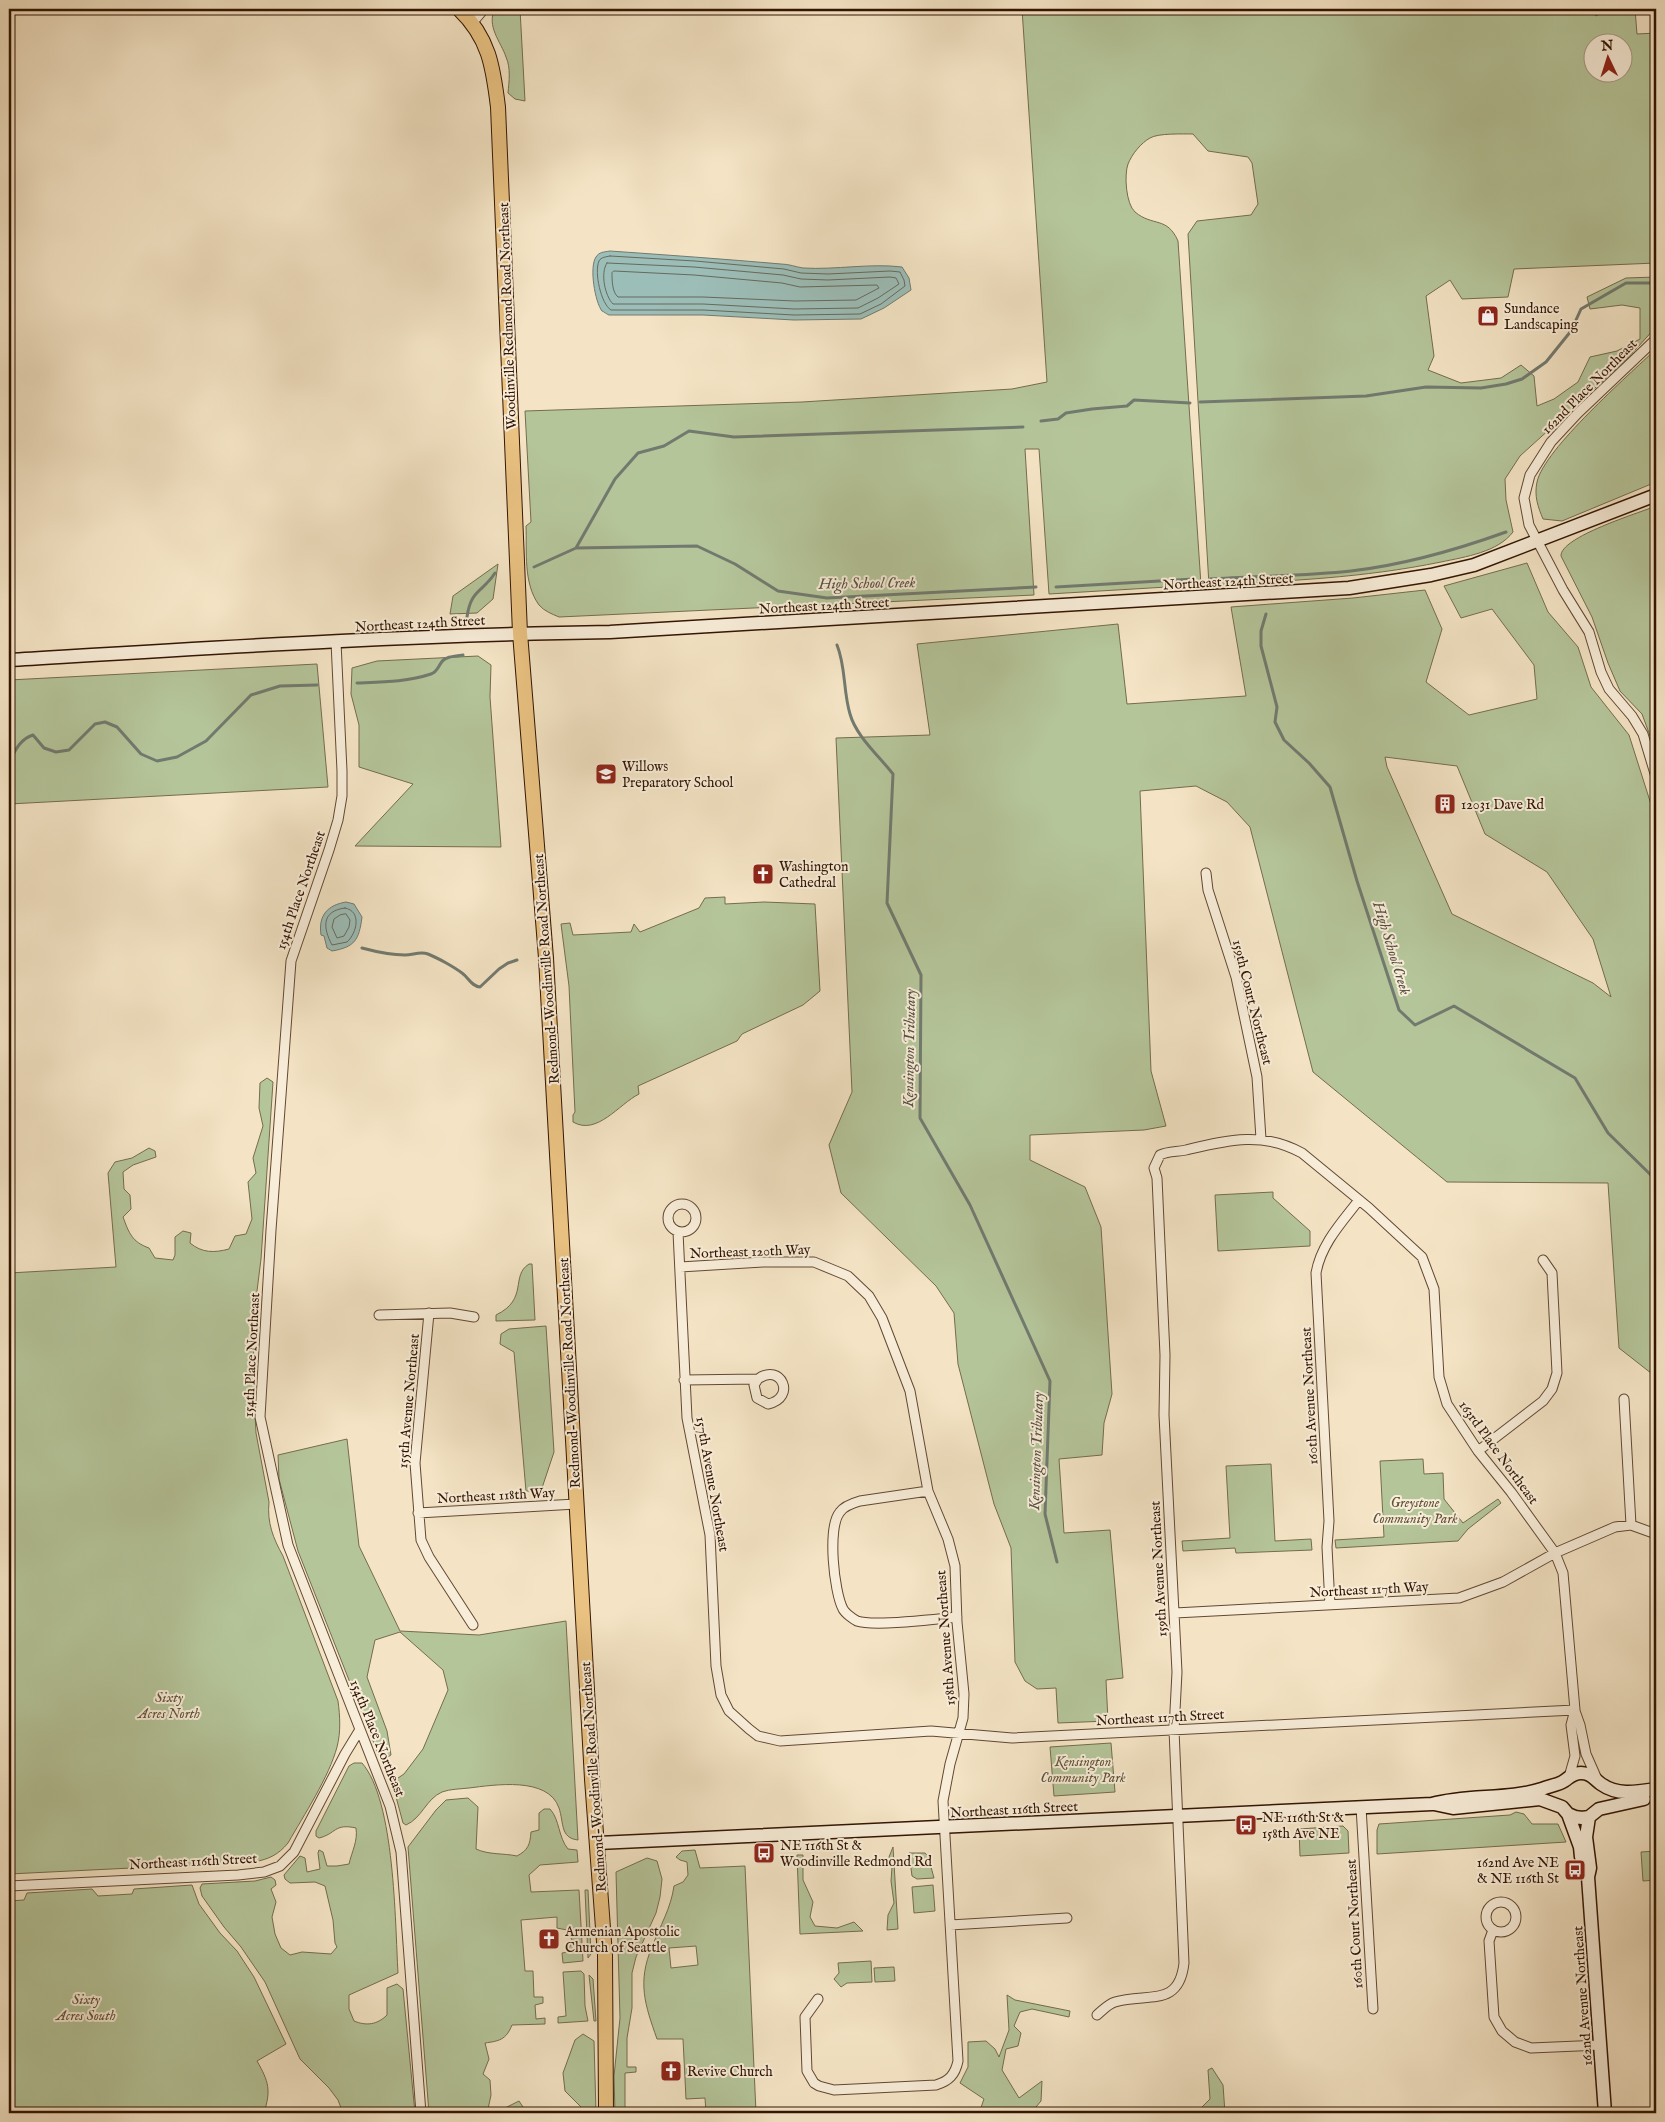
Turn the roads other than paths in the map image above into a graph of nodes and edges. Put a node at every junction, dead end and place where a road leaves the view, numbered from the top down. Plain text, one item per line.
1 (460, 9) edge
2 (484, 9) edge
3 (473, 22) junction
4 (1656, 339) edge
5 (1656, 495) edge
6 (1537, 542) junction
7 (520, 633) junction
8 (336, 642) junction
9 (9, 660) edge
10 (1656, 776) edge
11 (1206, 873) dead end
12 (1261, 1139) junction
13 (1160, 1155) joint
14 (1359, 1200) junction
15 (678, 1232) dead end
16 (1543, 1260) dead end
17 (680, 1267) junction
18 (848, 1276) joint
19 (429, 1314) junction
20 (379, 1315) dead end
21 (474, 1317) dead end
22 (758, 1379) dead end
23 (684, 1380) junction
24 (1624, 1399) dead end
25 (1478, 1450) junction
26 (928, 1490) junction
27 (576, 1504) junction
28 (418, 1513) junction
29 (1631, 1525) junction
30 (1656, 1534) edge
31 (1556, 1553) junction
32 (1330, 1605) junction
33 (1175, 1613) junction
34 (957, 1617) junction
35 (473, 1625) dead end
36 (1574, 1710) junction
37 (749, 1729) joint
38 (1174, 1730) junction
39 (360, 1731) junction
40 (960, 1733) junction
41 (1566, 1779) junction
42 (1599, 1781) junction
43 (1656, 1789) edge
44 (1656, 1797) edge
45 (1432, 1804) junction
46 (1361, 1807) junction
47 (1565, 1810) junction
48 (1594, 1813) junction
49 (1177, 1816) junction
50 (945, 1828) junction
51 (598, 1843) junction
52 (1588, 1877) junction
53 (9, 1886) edge
54 (1066, 1918) dead end
55 (950, 1925) junction
56 (1493, 1930) dead end
57 (818, 1999) dead end
58 (1373, 2010) dead end
59 (1097, 2015) dead end
60 (1601, 2045) junction
61 (421, 2113) edge
62 (606, 2113) edge
63 (1605, 2113) edge

1 - 3 main road, Woodinville Redmond Road Northeast
2 - 3 street
3 - 7 main road, Woodinville Redmond Road Northeast
4 - 6 street, 162nd Place Northeast
5 - 6 street, Northeast 124th Street
6 - 7 street, Northeast 124th Street
6 - 10 street, 162nd Place Northeast
7 - 8 street, Northeast 124th Street
7 - 27 main road, Redmond-Woodinville Road Northeast
8 - 9 street, Northeast 124th Street
8 - 39 street, 154th Place Northeast
11 - 12 street, 159th Court Northeast
12 - 13 street, 163rd Place Northeast
12 - 14 street, 163rd Place Northeast
13 - 33 street, 159th Avenue Northeast
14 - 25 street, 163rd Place Northeast
14 - 32 street, 160th Avenue Northeast
15 - 17 street, 157th Avenue Northeast
16 - 25 street
17 - 18 street, Northeast 120th Way
17 - 23 street, 157th Avenue Northeast
18 - 26 street, 158th Avenue Northeast
19 - 20 street
19 - 21 street
19 - 28 street, 155th Avenue Northeast
22 - 23 street
23 - 37 street, 157th Avenue Northeast
24 - 29 street
25 - 31 street, 163rd Place Northeast
26 - 34 street, 158th Avenue Northeast
26 - 34 street
27 - 28 street, Northeast 118th Way
27 - 51 main road, Redmond-Woodinville Road Northeast
28 - 35 street, 155th Avenue Northeast
29 - 30 street
29 - 31 street
31 - 32 street, Northeast 117th Way
31 - 36 street, 163rd Place Northeast
32 - 33 street, Northeast 117th Way
33 - 38 street, 159th Avenue Northeast
34 - 40 street, 158th Avenue Northeast
36 - 38 street, Northeast 117th Street
36 - 41 street, 163rd Place Northeast
36 - 42 street, 163rd Place Northeast
37 - 40 street, Northeast 117th Street
38 - 40 street, Northeast 117th Street
38 - 49 street, 159th Avenue Northeast
39 - 53 street, Northeast 116th Street
39 - 61 street, 154th Place Northeast
40 - 50 street, 158th Avenue Northeast
41 - 42 street, Northeast 116th Street
41 - 45 street, Northeast 116th Street
41 - 47 street
42 - 43 street, Northeast 116th Street
42 - 48 street
44 - 48 street, Northeast 116th Street
45 - 46 street, Northeast 116th Street
45 - 47 street, Northeast 116th Street
46 - 49 street, Northeast 116th Street
46 - 58 street, 160th Court Northeast
47 - 48 street, Northeast 116th Street
47 - 52 street, 162nd Avenue Northeast
48 - 52 street, 162nd Avenue Northeast
49 - 50 street, Northeast 116th Street
49 - 59 street, 159th Avenue Northeast
50 - 51 street, Northeast 116th Street
50 - 55 street, 158th Avenue Northeast
51 - 62 main road, Redmond-Woodinville Road Northeast
52 - 60 street, 162nd Avenue Northeast
54 - 55 street
55 - 57 street, 158th Avenue Northeast
56 - 60 street
60 - 63 street, 162nd Avenue Northeast

